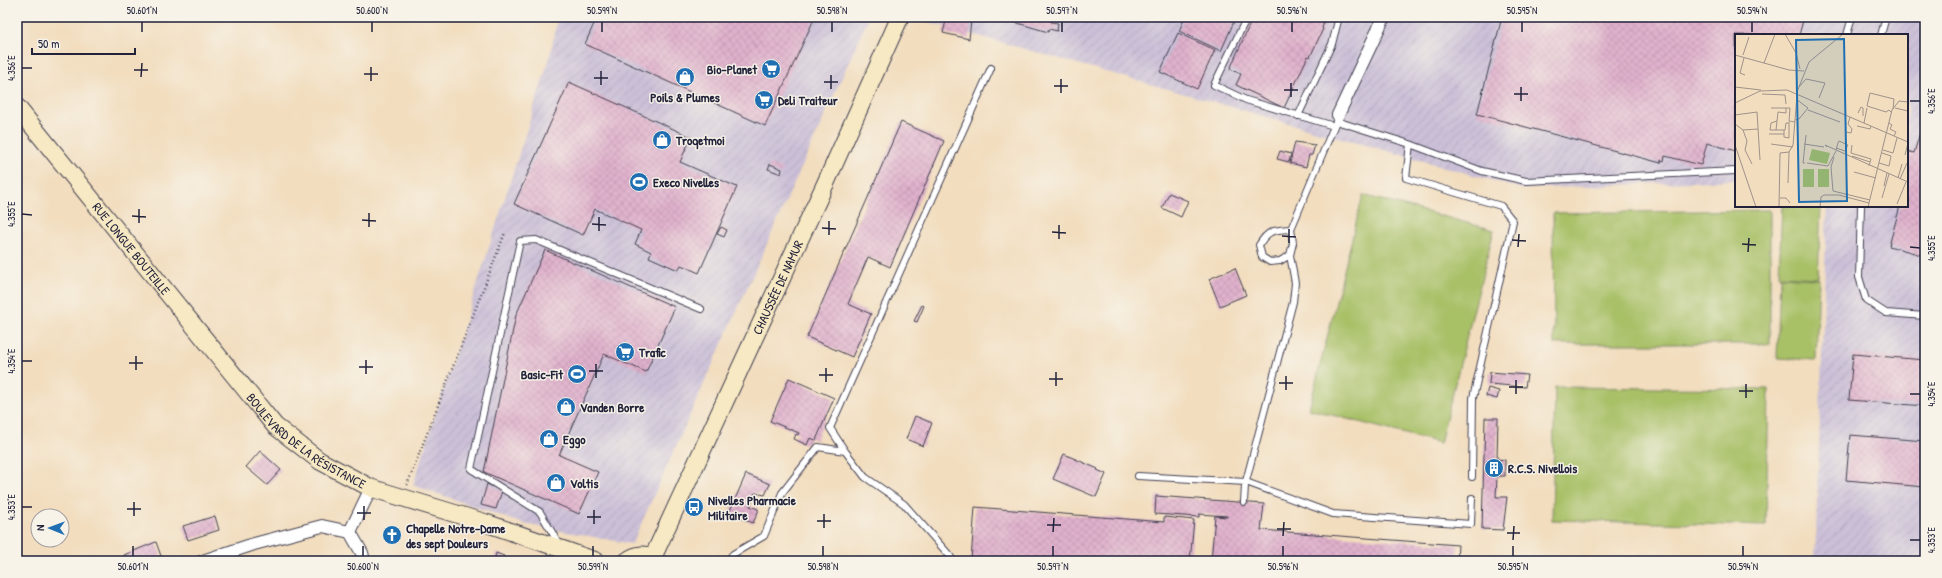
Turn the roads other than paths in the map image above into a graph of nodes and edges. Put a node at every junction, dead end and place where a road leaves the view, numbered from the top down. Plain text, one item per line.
1 (900, 17) edge
2 (1247, 17) edge
3 (1339, 17) edge
4 (1384, 17) edge
5 (1852, 17) edge
6 (1886, 17) edge
7 (1847, 34) edge
8 (1881, 34) edge
9 (991, 68) dead end
10 (17, 107) edge
11 (1298, 116) junction
12 (1336, 121) junction
13 (1410, 144) junction
14 (1735, 171) edge
15 (1861, 207) edge
16 (1291, 230) junction
17 (1290, 255) junction
18 (701, 309) dead end
19 (1925, 316) edge
20 (245, 389) joint
21 (845, 451) junction
22 (1138, 476) dead end
23 (1472, 477) dead end
24 (1246, 482) junction
25 (371, 488) junction
26 (1472, 498) dead end
27 (1244, 502) dead end
28 (350, 532) junction
29 (562, 550) junction
30 (655, 559) edge
31 (203, 561) edge
32 (364, 561) edge
33 (596, 561) edge
34 (627, 561) edge
35 (727, 561) edge
36 (953, 561) edge

1 - 30 street, CHAUSSÉE DE NAMUR
2 - 11 lane
3 - 11 lane
4 - 12 street
5 - 7 lane
6 - 8 lane
9 - 21 lane
10 - 20 street, RUE LONGUE BOUTEILLE
11 - 12 lane
12 - 13 lane
12 - 16 lane
13 - 14 lane
13 - 23 lane
15 - 19 lane
16 - 17 lane
16 - 17 lane
17 - 24 lane
18 - 29 lane
20 - 25 street, BOULEVARD DE LA RÉSISTANCE
21 - 35 lane
21 - 36 lane
22 - 24 lane
24 - 26 lane
24 - 27 lane
25 - 28 street, BOULEVARD DE LA RÉSISTANCE
25 - 29 street
28 - 31 street
28 - 32 street
29 - 33 street
30 - 34 street

